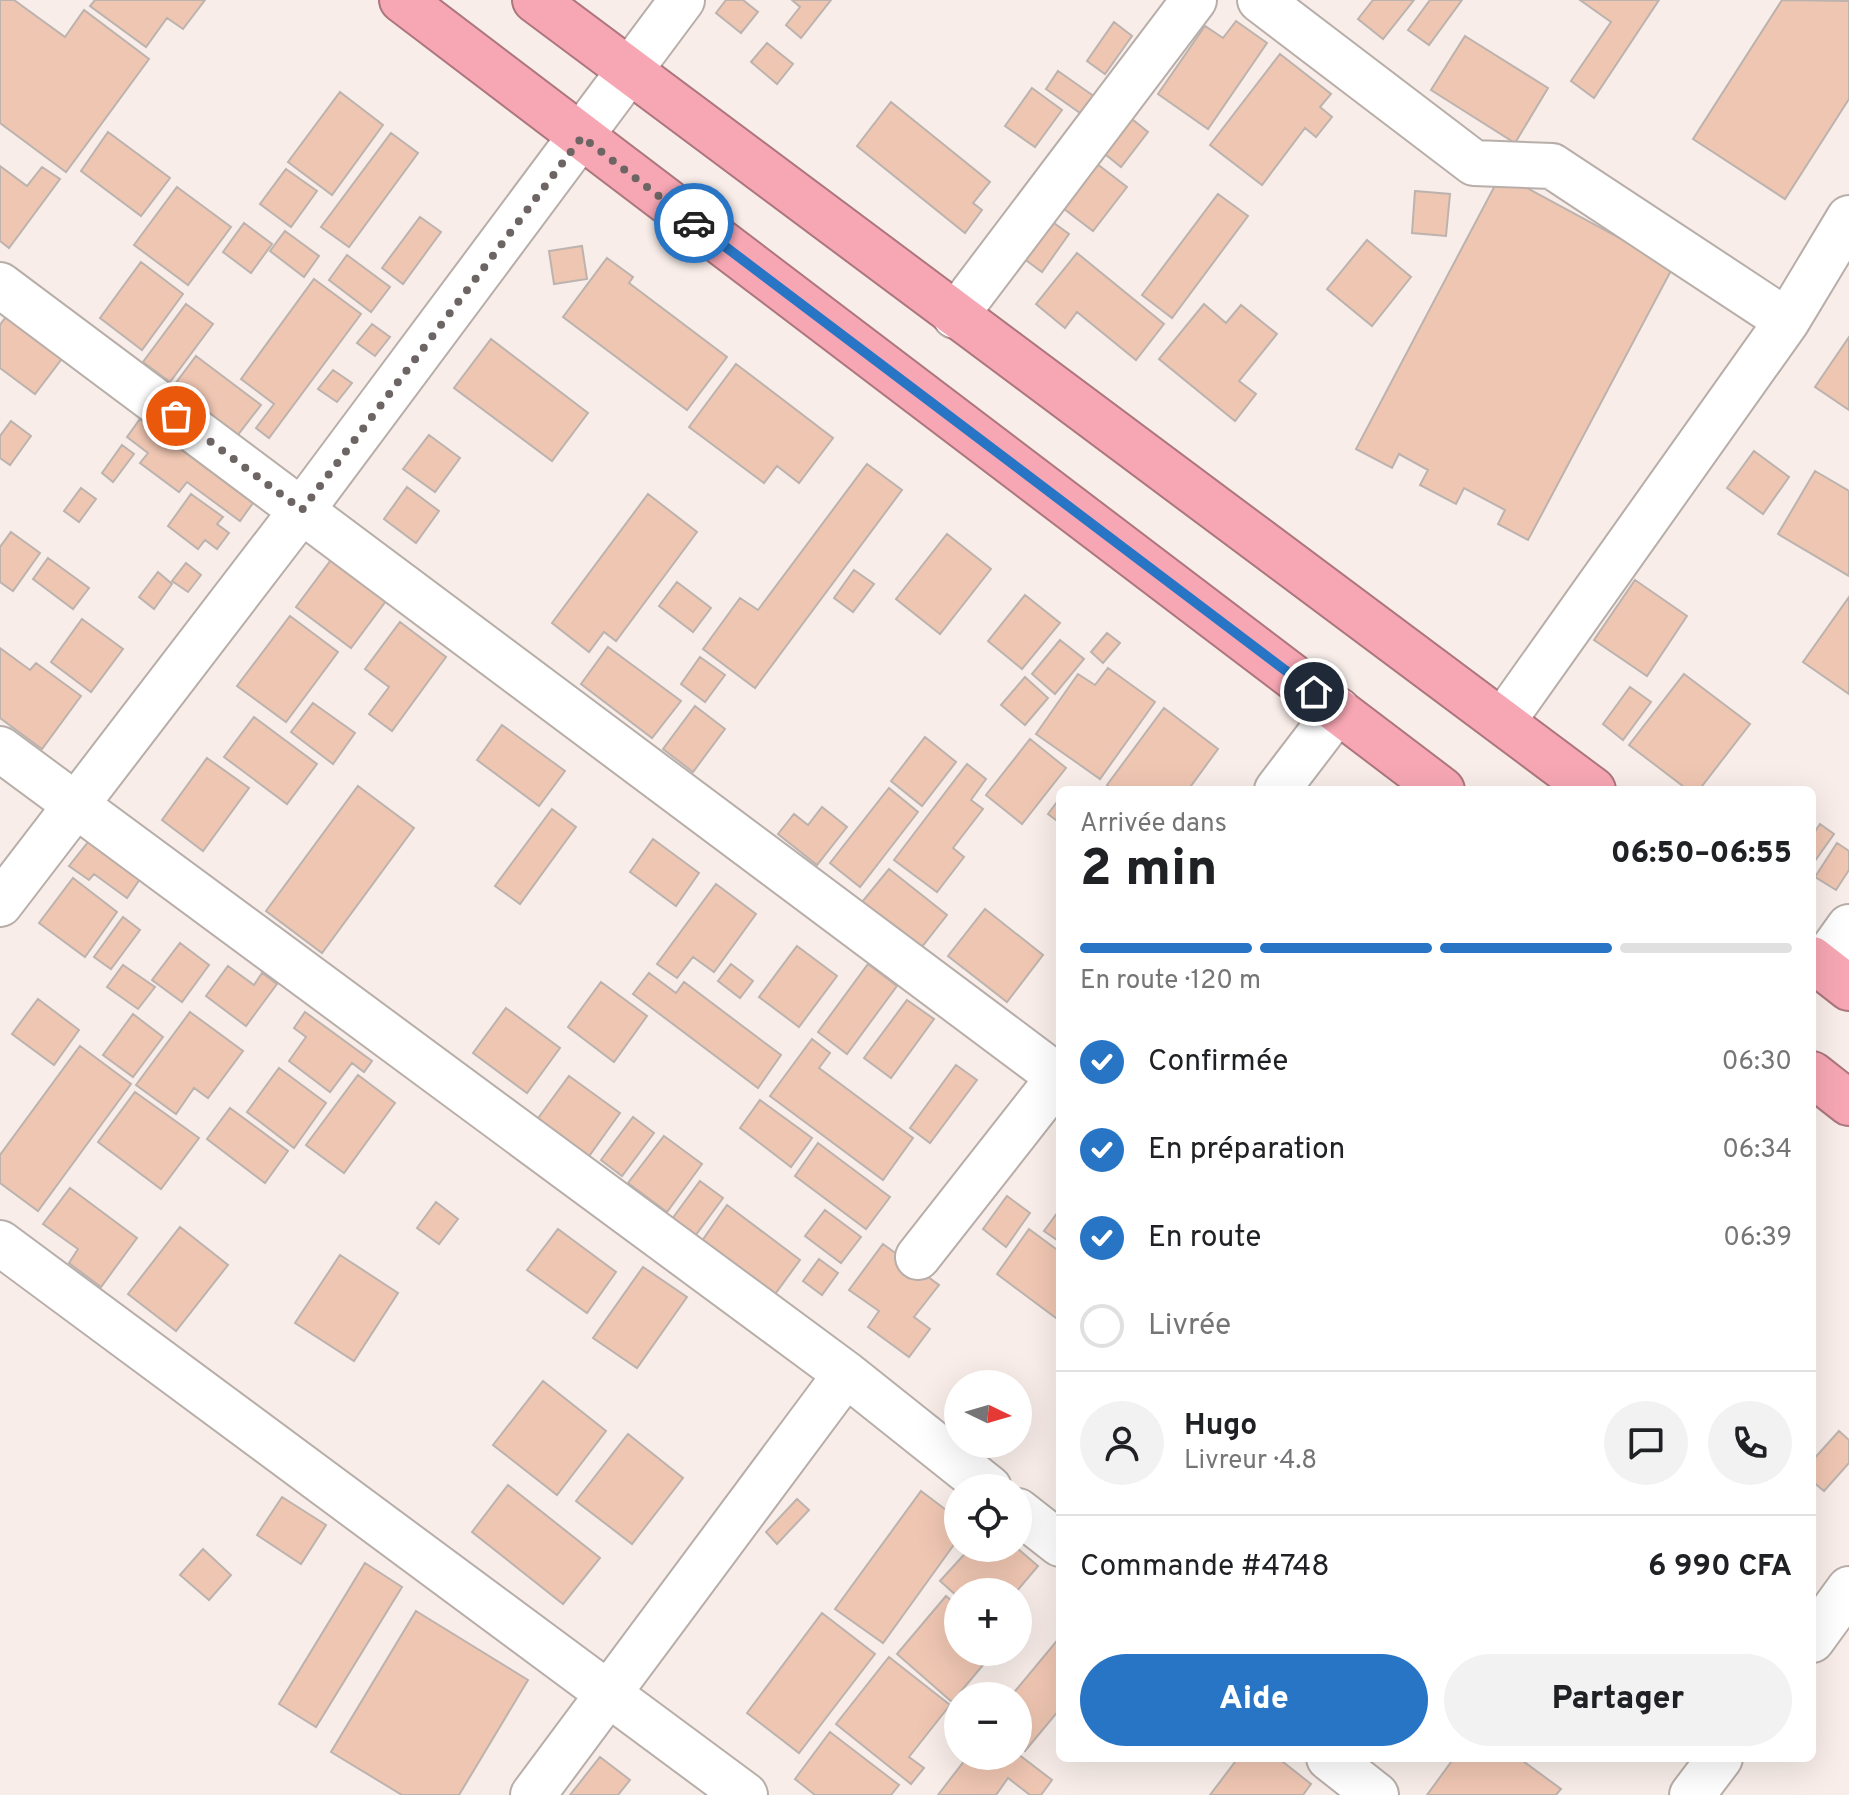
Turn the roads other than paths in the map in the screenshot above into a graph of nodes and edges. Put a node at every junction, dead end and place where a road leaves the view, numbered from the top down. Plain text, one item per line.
1 (402, 0) edge
2 (535, 0) edge
3 (682, 0) edge
4 (1194, 0) edge
5 (1260, 0) edge
6 (631, 70) junction
7 (582, 137) junction
8 (1849, 218) edge
9 (0, 285) edge
10 (955, 316) junction
11 (1787, 321) junction
12 (302, 510) junction
13 (1338, 710) junction
14 (1503, 721) junction
15 (0, 749) edge
16 (1280, 786) edge
17 (1437, 786) edge
18 (1588, 786) edge
19 (73, 805) junction
20 (0, 904) edge
21 (1849, 927) edge
22 (1827, 971) edge
23 (1056, 1074) edge
24 (1816, 1077) edge
25 (1056, 1082) edge
26 (1849, 1103) edge
27 (0, 1243) edge
28 (918, 1257) dead end
29 (846, 1374) junction
30 (971, 1474) edge
31 (1032, 1522) edge
32 (1056, 1541) edge
33 (1849, 1589) edge
34 (1816, 1634) edge
35 (607, 1695) junction
36 (1334, 1762) edge
37 (1717, 1762) edge
38 (533, 1795) edge
39 (745, 1795) edge
40 (1376, 1795) edge
41 (1692, 1795) edge

1 - 7 highway
2 - 6 highway
3 - 6 street
4 - 10 street
5 - 11 street
6 - 7 street
6 - 10 highway
7 - 12 street
7 - 13 highway
8 - 11 street
9 - 12 street
10 - 14 highway
11 - 14 street
12 - 19 street
12 - 23 street
13 - 16 street
13 - 17 highway
14 - 18 highway
15 - 19 street
19 - 20 street
19 - 29 street
21 - 22 street
24 - 26 highway
25 - 28 street
27 - 35 street
29 - 30 street
29 - 35 street
31 - 32 street
33 - 34 street
35 - 38 street
35 - 39 street
36 - 40 street
37 - 41 street

